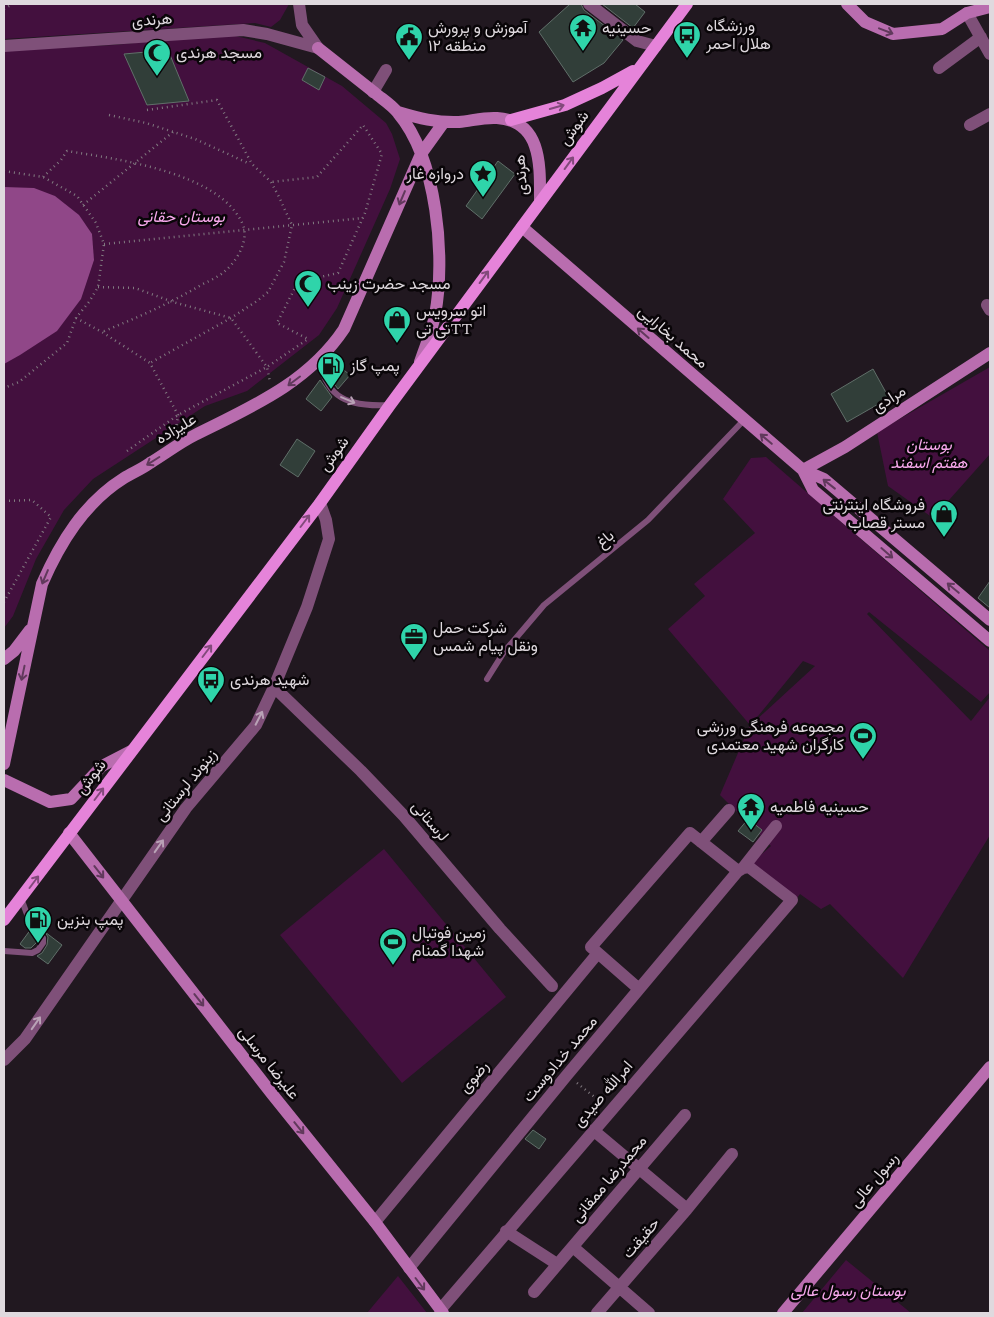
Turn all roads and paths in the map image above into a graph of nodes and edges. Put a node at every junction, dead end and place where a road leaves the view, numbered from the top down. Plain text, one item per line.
1 (12, 4) edge
2 (299, 4) edge
3 (589, 4) edge
4 (687, 4) edge
5 (847, 4) edge
6 (990, 7) edge
7 (4, 9) edge
8 (967, 13) junction
9 (981, 37) junction
10 (4, 46) edge
11 (656, 46) junction
12 (318, 48) junction
13 (990, 54) edge
14 (939, 68) dead end
15 (638, 69) junction
16 (386, 70) dead end
17 (373, 92) junction
18 (147, 110) dead end
19 (398, 112) junction
20 (990, 114) edge
21 (109, 115) dead end
22 (511, 120) junction
23 (444, 122) junction
24 (970, 125) dead end
25 (173, 132) junction
26 (421, 154) junction
27 (136, 163) junction
28 (252, 164) junction
29 (4, 171) edge
30 (43, 177) junction
31 (271, 182) junction
32 (540, 202) junction
33 (84, 205) junction
34 (363, 218) junction
35 (292, 225) junction
36 (522, 227) junction
37 (245, 230) junction
38 (104, 244) junction
39 (98, 287) junction
40 (173, 302) junction
41 (76, 318) junction
42 (231, 318) junction
43 (102, 332) junction
44 (990, 353) edge
45 (150, 363) junction
46 (322, 367) dead end
47 (418, 367) junction
48 (267, 368) junction
49 (4, 388) edge
50 (273, 395) junction
51 (390, 404) junction
52 (178, 415) junction
53 (744, 420) junction
54 (175, 446) junction
55 (127, 451) dead end
56 (804, 470) junction
57 (4, 501) edge
58 (320, 503) junction
59 (4, 602) edge
60 (990, 620) edge
61 (33, 626) junction
62 (990, 642) edge
63 (4, 659) edge
64 (487, 679) dead end
65 (274, 687) junction
66 (131, 751) junction
67 (4, 764) edge
68 (4, 780) edge
69 (730, 810) dead end
70 (776, 826) dead end
71 (69, 833) junction
72 (701, 842) junction
73 (740, 870) junction
74 (21, 898) junction
75 (122, 901) junction
76 (4, 920) edge
77 (4, 951) edge
78 (598, 953) junction
79 (552, 986) dead end
80 (639, 989) junction
81 (4, 1060) edge
82 (990, 1067) edge
83 (567, 1074) junction
84 (610, 1111) junction
85 (685, 1115) dead end
86 (593, 1130) junction
87 (732, 1154) dead end
88 (640, 1168) junction
89 (687, 1209) junction
90 (375, 1222) junction
91 (506, 1231) junction
92 (573, 1247) junction
93 (558, 1264) junction
94 (409, 1268) junction
95 (620, 1288) junction
96 (534, 1292) dead end
97 (441, 1311) edge
98 (597, 1313) edge
99 (649, 1313) edge
100 (783, 1313) edge

1 - 7 path
2 - 12 street
3 - 11 street
4 - 11 main road, شوش
5 -> 8 street
6 - 8 street
8 - 9 street
9 - 13 street
9 - 14 street
10 - 12 street, هرندی
11 - 15 main road, شوش
12 - 17 street, هرندی
22 -> 15 main road
32 -> 15 main road, شوش
16 - 17 street
17 - 19 street, هرندی
18 - 28 path
19 - 23 street, هرندی
19 - 26 street, هرندی
20 - 24 street
21 - 25 path
22 - 23 street, هرندی
22 - 32 street, هرندی
23 - 26 street, علیزاده
25 - 27 path
25 - 28 path
26 - 47 street, هرندی
26 -> 50 street, علیزاده
27 - 30 path
27 - 33 path
27 - 37 path
28 - 31 path
29 - 30 path
30 - 33 path
31 - 34 path
31 - 35 path
32 - 36 main road, شوش
33 - 38 path
34 - 35 path
34 - 48 path
35 - 37 path
35 - 42 path
47 -> 36 main road, شوش
53 -> 36 street, محمد بخارایی
37 - 38 path
37 - 40 path
38 - 39 path
39 - 40 path
39 - 41 path
40 - 42 path
40 - 43 path
41 - 43 path
41 - 49 path
42 - 45 path
42 - 48 path
43 - 45 path
44 - 56 street, مرادی
45 - 52 path
46 -> 51 lane
47 - 51 main road, شوش
48 - 50 path
48 - 52 path
50 - 54 street, علیزاده
51 - 58 main road, شوش
52 - 54 path
52 - 55 path
56 -> 53 street, محمد بخارایی
53 - 64 lane, باغ
54 -> 61 street, علیزاده
60 -> 56 street, محمد بخارایی
56 -> 62 street, محمد بخارایی
57 - 59 path
58 - 65 street, زینوند لرستانی
66 -> 58 main road, شوش
61 - 63 street
61 -> 67 street, علیزاده
75 -> 65 street, زینوند لرستانی
65 - 79 street, لرستانی
66 - 68 street
71 -> 66 main road, شوش
69 - 72 street
70 - 73 street, محمد خدادوست
74 -> 71 main road, شوش
71 -> 75 street, علیرضا مرسلی
72 - 73 street
72 - 78 street
73 - 80 street, محمد خدادوست
73 - 84 street, امرالله صیدی
74 - 76 main road, شوش
74 - 77 lane
81 -> 75 street, زینوند لرستانی
75 -> 90 street, علیرضا مرسلی
78 - 80 street
78 - 90 street, رضوی
80 - 83 street, محمد خدادوست
82 - 100 street, رسول عالی
83 - 84 path
83 - 94 street, محمد خدادوست
84 - 86 street, امرالله صیدی
85 - 88 street, محمدرضا ممقانی
86 - 88 street
86 - 91 street, امرالله صیدی
87 - 89 street, حقیقت
88 - 89 street
88 - 92 street, محمدرضا ممقانی
89 - 95 street, حقیقت
90 - 94 street, علیرضا مرسلی
91 - 93 street
91 - 97 street, امرالله صیدی
92 - 93 street, محمدرضا ممقانی
92 - 95 street
93 - 96 street, محمدرضا ممقانی
94 -> 97 street, علیرضا مرسلی
95 - 98 street, حقیقت
95 - 99 street

